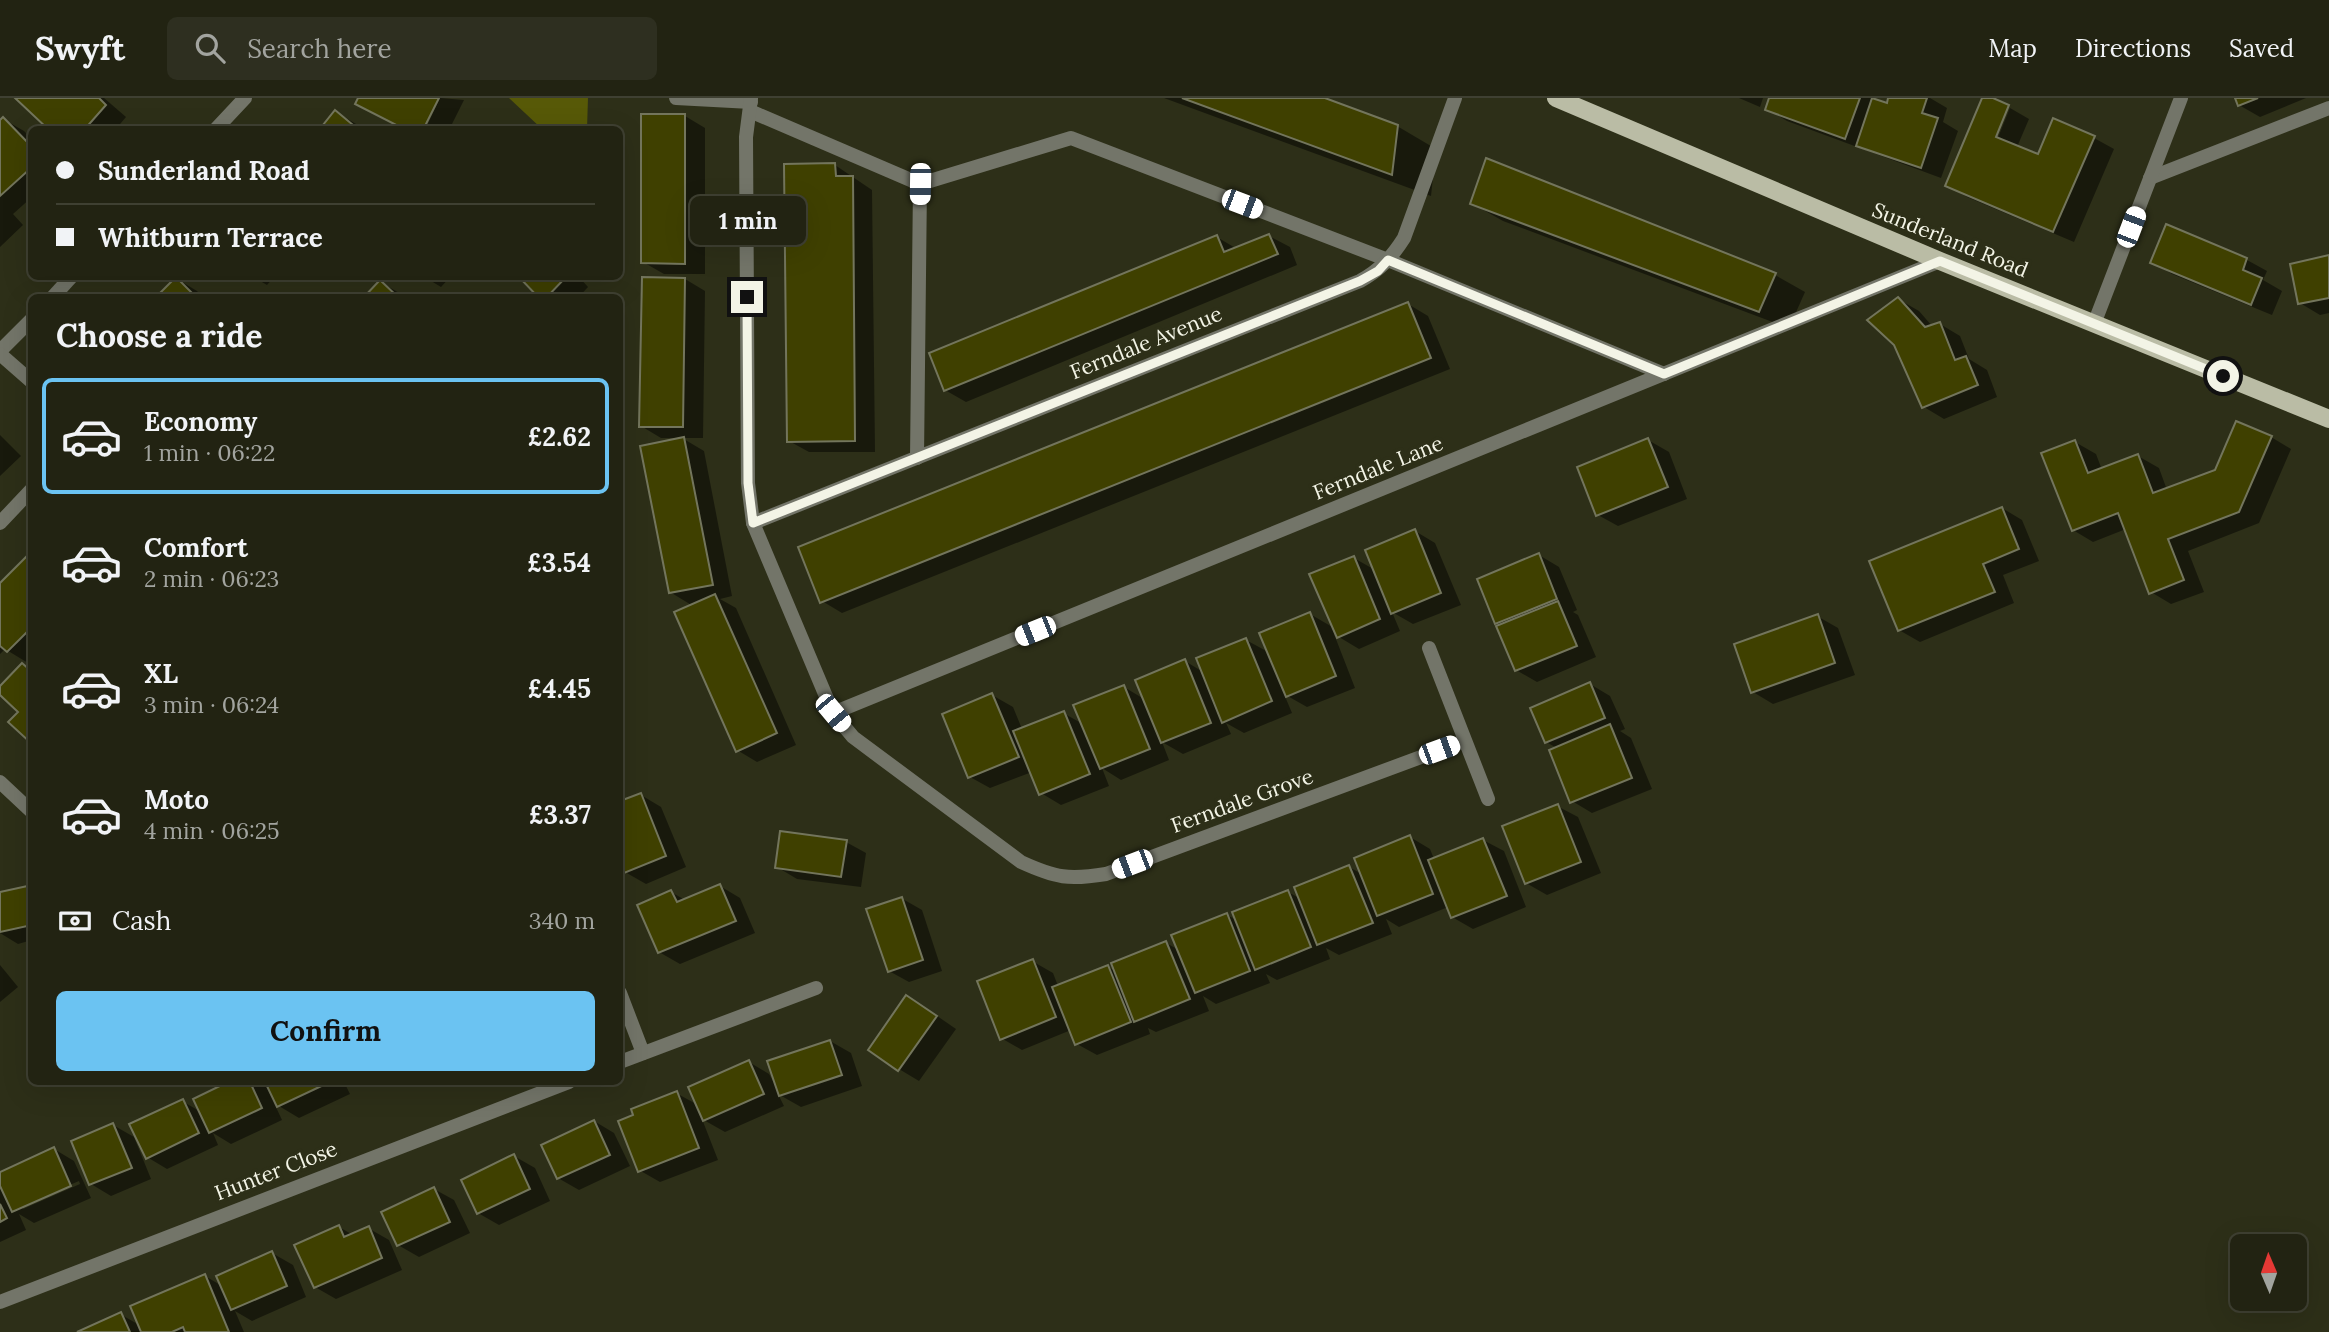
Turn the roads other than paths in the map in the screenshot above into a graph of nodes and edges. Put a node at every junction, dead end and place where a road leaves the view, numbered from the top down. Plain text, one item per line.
1 (245, 98) edge
2 (676, 98) edge
3 (1455, 98) edge
4 (1556, 98) edge
5 (2181, 98) edge
6 (751, 103) edge
7 (2329, 108) edge
8 (219, 126) edge
9 (2150, 178) junction
10 (920, 184) junction
11 (1388, 260) junction
12 (1940, 261) junction
13 (68, 280) edge
14 (56, 294) edge
15 (28, 323) edge
16 (2094, 324) junction
17 (0, 353) edge
18 (1664, 374) junction
19 (28, 378) edge
20 (2328, 416) edge
21 (916, 458) junction
22 (28, 493) edge
23 (0, 523) edge
24 (753, 523) junction
25 (1429, 648) dead end
26 (833, 713) junction
27 (1464, 741) junction
28 (2, 788) edge
29 (1488, 799) dead end
30 (28, 808) edge
31 (816, 988) dead end
32 (623, 1001) edge
33 (643, 1053) junction
34 (623, 1061) edge
35 (561, 1085) edge
36 (0, 1302) edge

1 - 8 street
2 - 6 street
3 - 11 street, Ferndale Avenue
4 - 12 main road, Sunderland Road
5 - 9 street
6 - 10 street
6 - 24 street, Ferndale Grove
7 - 9 street
9 - 16 street
10 - 11 street
10 - 21 street
11 - 18 street
11 - 21 street, Ferndale Avenue
12 - 16 main road, Sunderland Road
12 - 18 street, Ferndale Lane
13 - 14 street
15 - 17 street
16 - 20 main road, Sunderland Road
17 - 19 street
18 - 26 street, Ferndale Lane
21 - 24 street, Ferndale Avenue
22 - 23 street
24 - 26 street, Ferndale Grove
25 - 27 street
26 - 27 street, Ferndale Grove
27 - 29 street
28 - 30 street
31 - 33 street
32 - 33 street
33 - 34 street
35 - 36 street, Hunter Close

